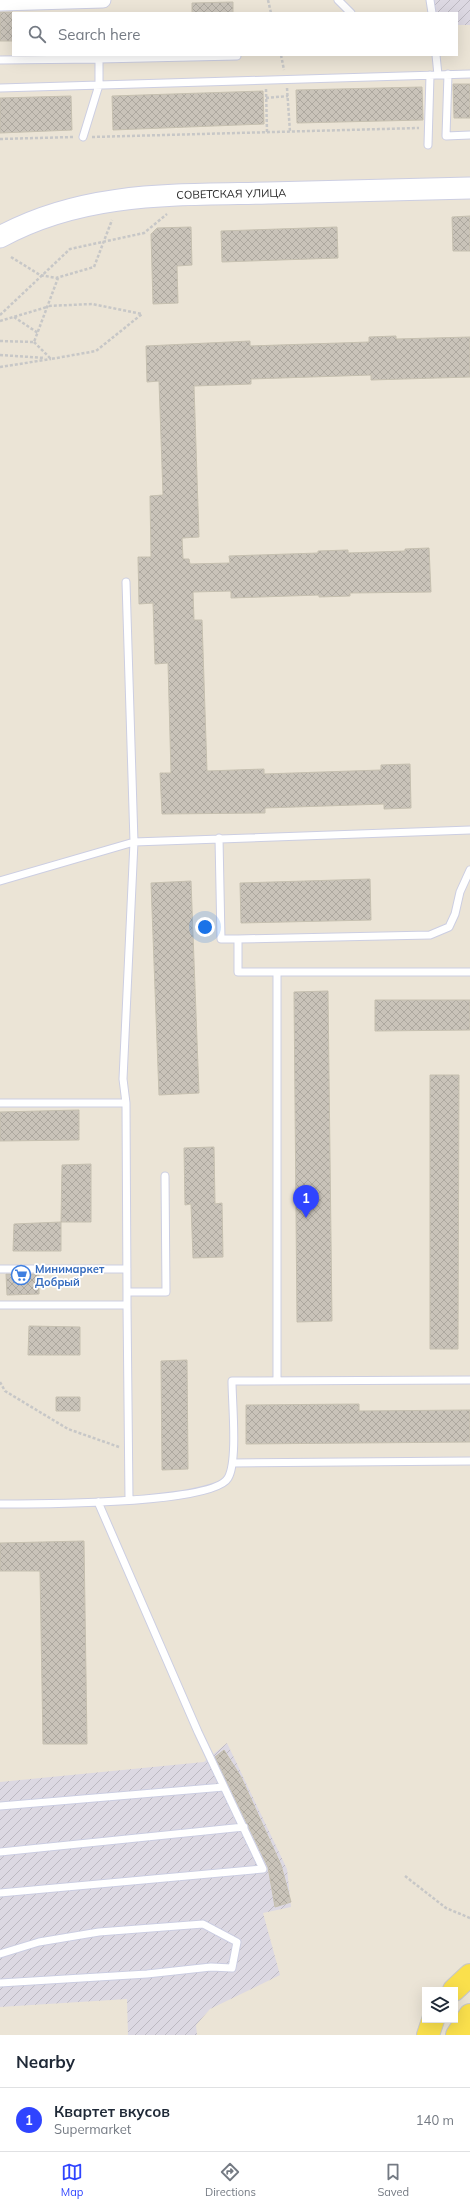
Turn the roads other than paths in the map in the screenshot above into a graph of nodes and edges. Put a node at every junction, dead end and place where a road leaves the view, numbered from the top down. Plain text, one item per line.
1 (103, 0) edge
2 (338, 0) edge
3 (430, 0) edge
4 (0, 3) edge
5 (41, 3) edge
6 (350, 12) edge
7 (432, 12) edge
8 (237, 56) dead end
9 (436, 56) edge
10 (46, 57) edge
11 (100, 59) junction
12 (0, 60) edge
13 (448, 74) junction
14 (470, 74) edge
15 (430, 75) junction
16 (438, 75) junction
17 (99, 85) junction
18 (0, 88) edge
19 (470, 135) edge
20 (83, 137) road end
21 (428, 145) dead end
22 (470, 188) edge
23 (0, 238) edge
24 (126, 582) dead end
25 (470, 830) edge
26 (219, 838) junction
27 (134, 842) junction
28 (470, 870) edge
29 (0, 881) edge
30 (238, 939) junction
31 (277, 972) junction
32 (470, 972) edge
33 (0, 1103) edge
34 (126, 1103) junction
35 (165, 1176) dead end
36 (0, 1269) edge
37 (127, 1269) junction
38 (127, 1292) junction
39 (0, 1305) edge
40 (127, 1305) junction
41 (470, 1380) edge
42 (277, 1381) junction
43 (470, 1461) edge
44 (233, 1463) junction
45 (129, 1499) junction
46 (98, 1502) junction
47 (0, 1504) edge
48 (224, 1786) junction
49 (0, 1806) edge
50 (244, 1827) junction
51 (0, 1852) edge
52 (0, 1893) edge
53 (0, 1954) edge
54 (470, 1975) edge
55 (0, 1983) edge
56 (457, 1987) edge
57 (470, 2015) edge
58 (432, 2023) edge
59 (428, 2035) edge
60 (458, 2035) edge

1 - 5 street
2 - 6 lane
3 - 7 lane
4 - 5 street
8 - 11 lane
9 - 16 lane
10 - 11 lane
10 - 12 lane
11 - 17 lane
13 - 14 lane
13 - 16 lane
13 - 19 lane
15 - 16 lane
15 - 17 lane
15 - 21 lane
17 - 18 lane
17 - 20 lane
22 - 23 main road, СОВЕТСКАЯ УЛИЦА
24 - 27 lane
25 - 26 lane
26 - 27 lane
26 - 30 lane
27 - 29 lane
27 - 34 lane
28 - 30 lane
30 - 31 lane
31 - 32 lane
31 - 42 lane
33 - 34 lane
34 - 37 lane
35 - 38 lane
36 - 37 lane
37 - 38 lane
38 - 40 lane
39 - 40 lane
40 - 45 lane
41 - 42 lane
42 - 44 lane
43 - 44 lane
44 - 45 lane
45 - 46 lane
46 - 47 lane
46 - 48 lane
48 - 49 lane
48 - 50 lane
50 - 51 lane
50 - 52 lane
53 - 55 lane
54 - 56 main road
57 - 60 main road
58 - 59 main road

